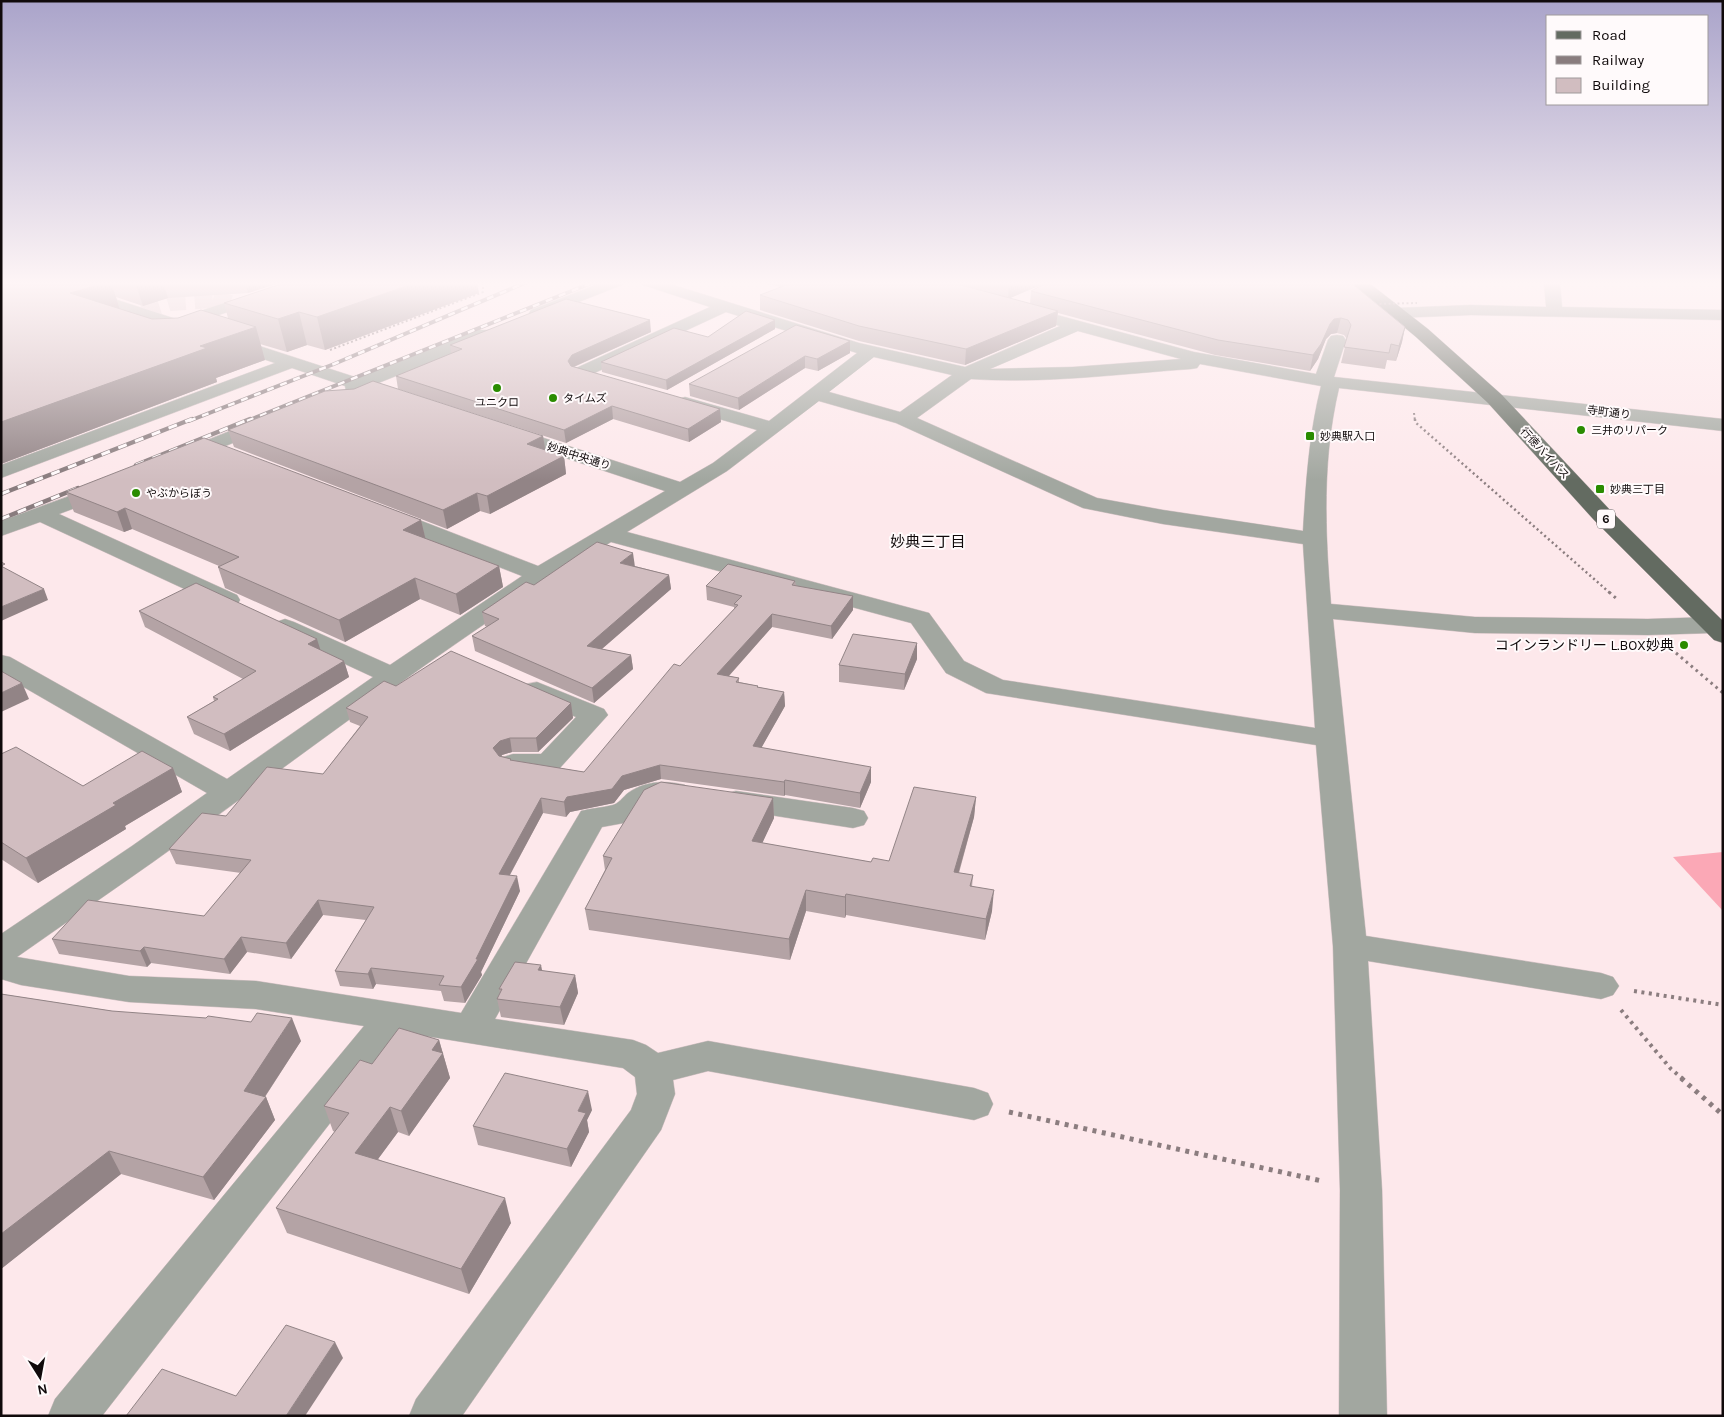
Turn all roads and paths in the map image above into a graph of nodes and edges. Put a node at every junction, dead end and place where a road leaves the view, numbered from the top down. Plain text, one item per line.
1 (251, 348) edge
2 (335, 348) edge
3 (451, 348) edge
4 (634, 348) edge
5 (861, 348) edge
6 (1025, 348) edge
7 (1160, 348) edge
8 (1335, 348) edge
9 (1439, 348) edge
10 (870, 351) junction
11 (322, 353) edge
12 (293, 362) junction
13 (1214, 362) junction
14 (968, 373) junction
15 (607, 381) edge
16 (1327, 382) junction
17 (360, 385) junction
18 (687, 389) dead end
19 (337, 394) edge
20 (816, 394) junction
21 (1495, 399) junction
22 (418, 404) edge
23 (1414, 408) dead end
24 (282, 416) edge
25 (903, 419) junction
26 (1723, 425) edge
27 (494, 428) edge
28 (772, 428) junction
29 (208, 447) junction
30 (236, 457) edge
31 (163, 465) edge
32 (1, 472) edge
33 (118, 484) edge
34 (684, 490) junction
35 (365, 507) edge
36 (41, 514) junction
37 (1, 530) edge
38 (608, 534) junction
39 (1314, 539) junction
40 (540, 575) junction
41 (1320, 610) junction
42 (1648, 627) junction
43 (1720, 632) edge
44 (437, 646) junction
45 (463, 658) edge
46 (1, 663) edge
47 (392, 676) junction
48 (515, 681) edge
49 (1723, 694) edge
50 (1330, 739) junction
51 (514, 763) edge
52 (228, 792) junction
53 (853, 818) dead end
54 (1350, 946) junction
55 (1, 951) edge
56 (1, 965) edge
57 (1601, 986) junction
58 (1723, 1005) edge
59 (393, 1016) junction
60 (471, 1028) junction
61 (653, 1070) junction
62 (974, 1104) joint
63 (1723, 1115) edge
64 (1361, 1190) junction
65 (72, 1416) edge
66 (433, 1416) edge
67 (1363, 1416) edge

1 - 12 street
2 - 11 path
3 - 17 street
4 - 15 street
5 - 10 street
6 - 14 street
7 - 13 street
8 - 16 street
9 - 21 main road, 行徳バイパス / 6
10 - 14 street
10 - 20 street
12 - 17 street
12 - 32 street
13 - 14 street
13 - 16 street, 寺町通り
14 - 25 street
16 - 21 street, 寺町通り
16 - 39 street
17 - 19 street
17 - 22 street
18 - 28 street
20 - 25 street
20 - 28 street
21 - 26 street, 寺町通り
21 - 43 main road, 行徳バイパス / 6
23 - 42 path
24 - 29 street
25 - 39 street
27 - 34 street, 妙典中央通り
28 - 34 street
29 - 30 street
29 - 31 street
33 - 36 street
34 - 38 street
35 - 40 street
36 - 37 street
36 - 47 street
38 - 40 street
38 - 50 street
39 - 41 street
40 - 44 street
41 - 42 street
41 - 50 street
42 - 43 street
42 - 49 path
44 - 45 street
44 - 47 street
46 - 52 street
47 - 52 street
48 - 51 street
50 - 54 street
52 - 55 street
53 - 60 street
54 - 57 street
54 - 64 street
56 - 59 street
57 - 58 path
57 - 63 path
59 - 60 street
59 - 65 street
60 - 61 street
61 - 62 street
61 - 66 street
62 - 64 path
64 - 67 street

